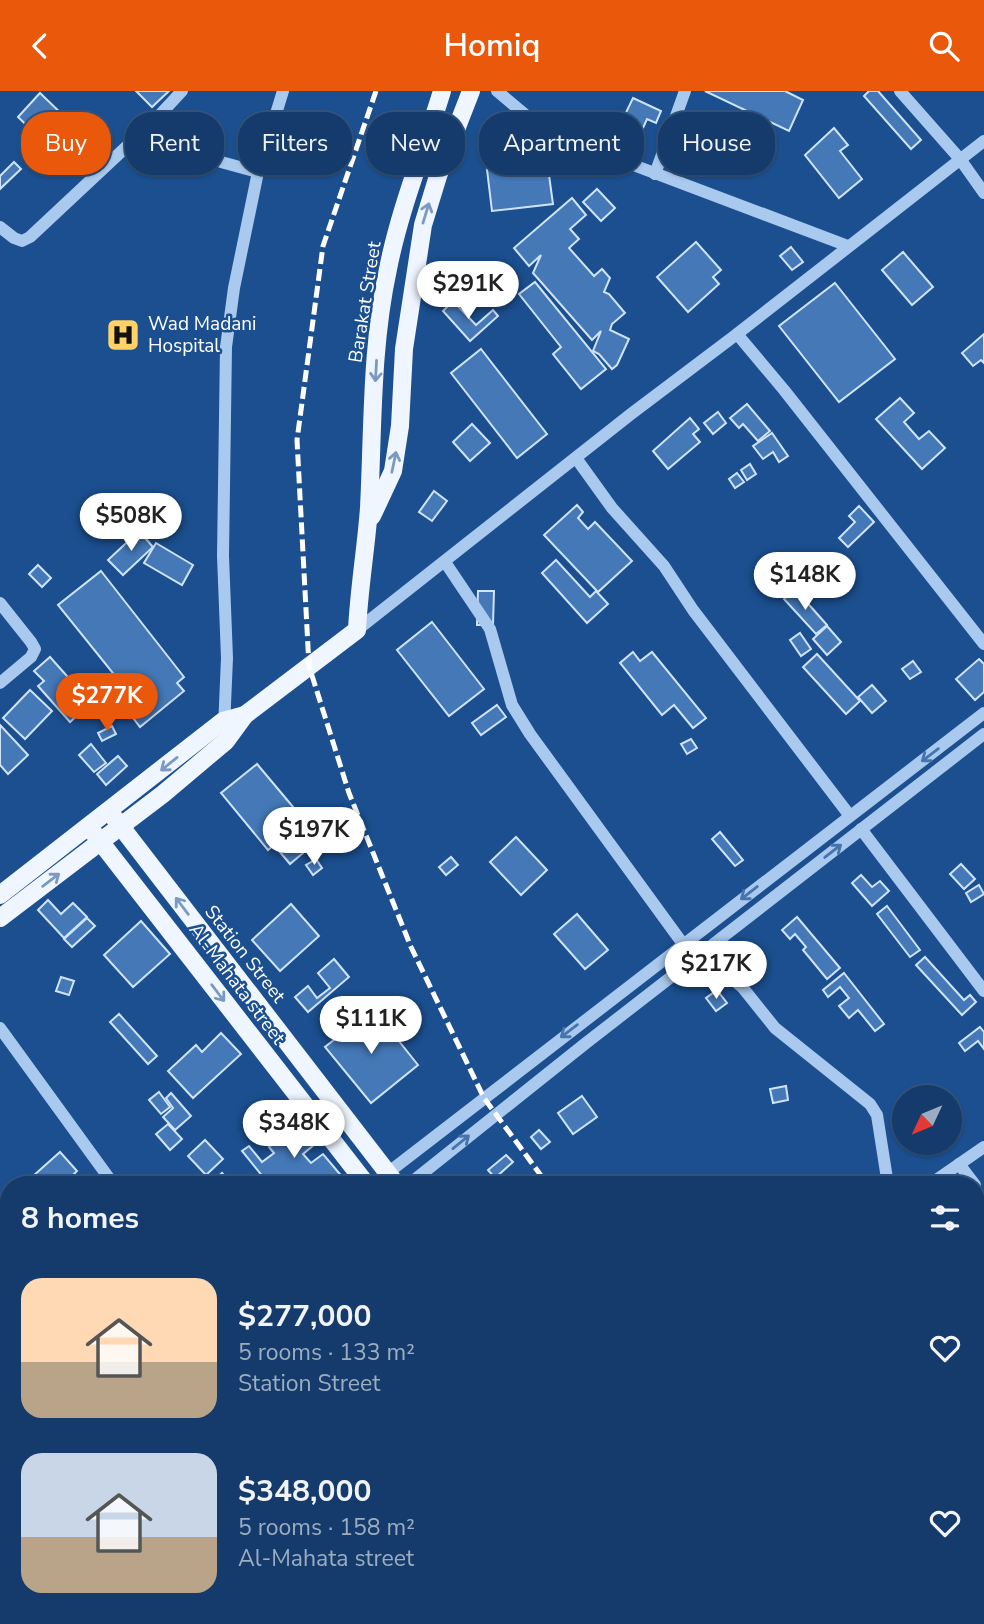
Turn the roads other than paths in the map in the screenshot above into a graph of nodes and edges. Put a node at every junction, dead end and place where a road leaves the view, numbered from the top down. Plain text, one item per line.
1 (182, 91) edge
2 (282, 91) edge
3 (442, 91) edge
4 (471, 91) edge
5 (498, 91) edge
6 (685, 91) edge
7 (900, 91) edge
8 (162, 112) edge
9 (276, 112) edge
10 (984, 141) edge
11 (125, 148) edge
12 (960, 159) junction
13 (655, 174) junction
14 (257, 175) edge
15 (984, 193) edge
16 (0, 227) edge
17 (848, 246) junction
18 (737, 334) junction
19 (576, 458) junction
20 (368, 525) junction
21 (445, 562) junction
22 (0, 603) edge
23 (357, 630) junction
24 (984, 644) edge
25 (0, 683) edge
26 (984, 713) edge
27 (245, 715) junction
28 (223, 721) junction
29 (984, 734) edge
30 (226, 741) junction
31 (109, 811) junction
32 (850, 816) junction
33 (121, 826) junction
34 (89, 827) junction
35 (861, 829) junction
36 (101, 842) junction
37 (0, 895) edge
38 (0, 918) edge
39 (683, 944) junction
40 (698, 957) junction
41 (984, 991) edge
42 (0, 1028) edge
43 (984, 1147) edge
44 (959, 1164) junction
45 (107, 1176) edge
46 (362, 1176) edge
47 (391, 1176) edge
48 (397, 1176) edge
49 (419, 1176) edge
50 (887, 1176) edge
51 (942, 1176) edge
52 (968, 1176) edge

1 - 8 street
2 - 9 street
3 -> 20 main road, Barakat Street
20 -> 4 main road, Barakat Street
5 - 13 street
6 - 13 street
7 - 12 street
10 - 12 street
11 - 16 street
12 - 15 street
12 - 17 street
13 - 17 street
14 - 28 street
17 - 18 street
18 - 19 street
18 - 24 street
19 - 21 street
19 - 32 street
20 - 23 main road, Barakat Street
21 - 23 street
21 - 39 street
22 - 25 street
23 - 27 main road
26 -> 32 street
27 - 28 main road
27 - 30 main road
28 - 30 street
28 -> 31 main road
29 - 35 street
30 - 33 main road
31 - 33 main road, Station Street
31 - 34 main road
32 -> 39 street
33 - 36 main road
47 -> 33 main road, Station Street
34 - 36 main road, Al-Mahata street
34 - 37 main road
40 -> 35 street
35 - 41 street
38 -> 36 main road
36 -> 46 main road, Al-Mahata street
39 -> 48 street
49 -> 40 street
40 - 50 street
42 - 45 street
43 - 44 street
44 - 51 street
44 - 52 street

